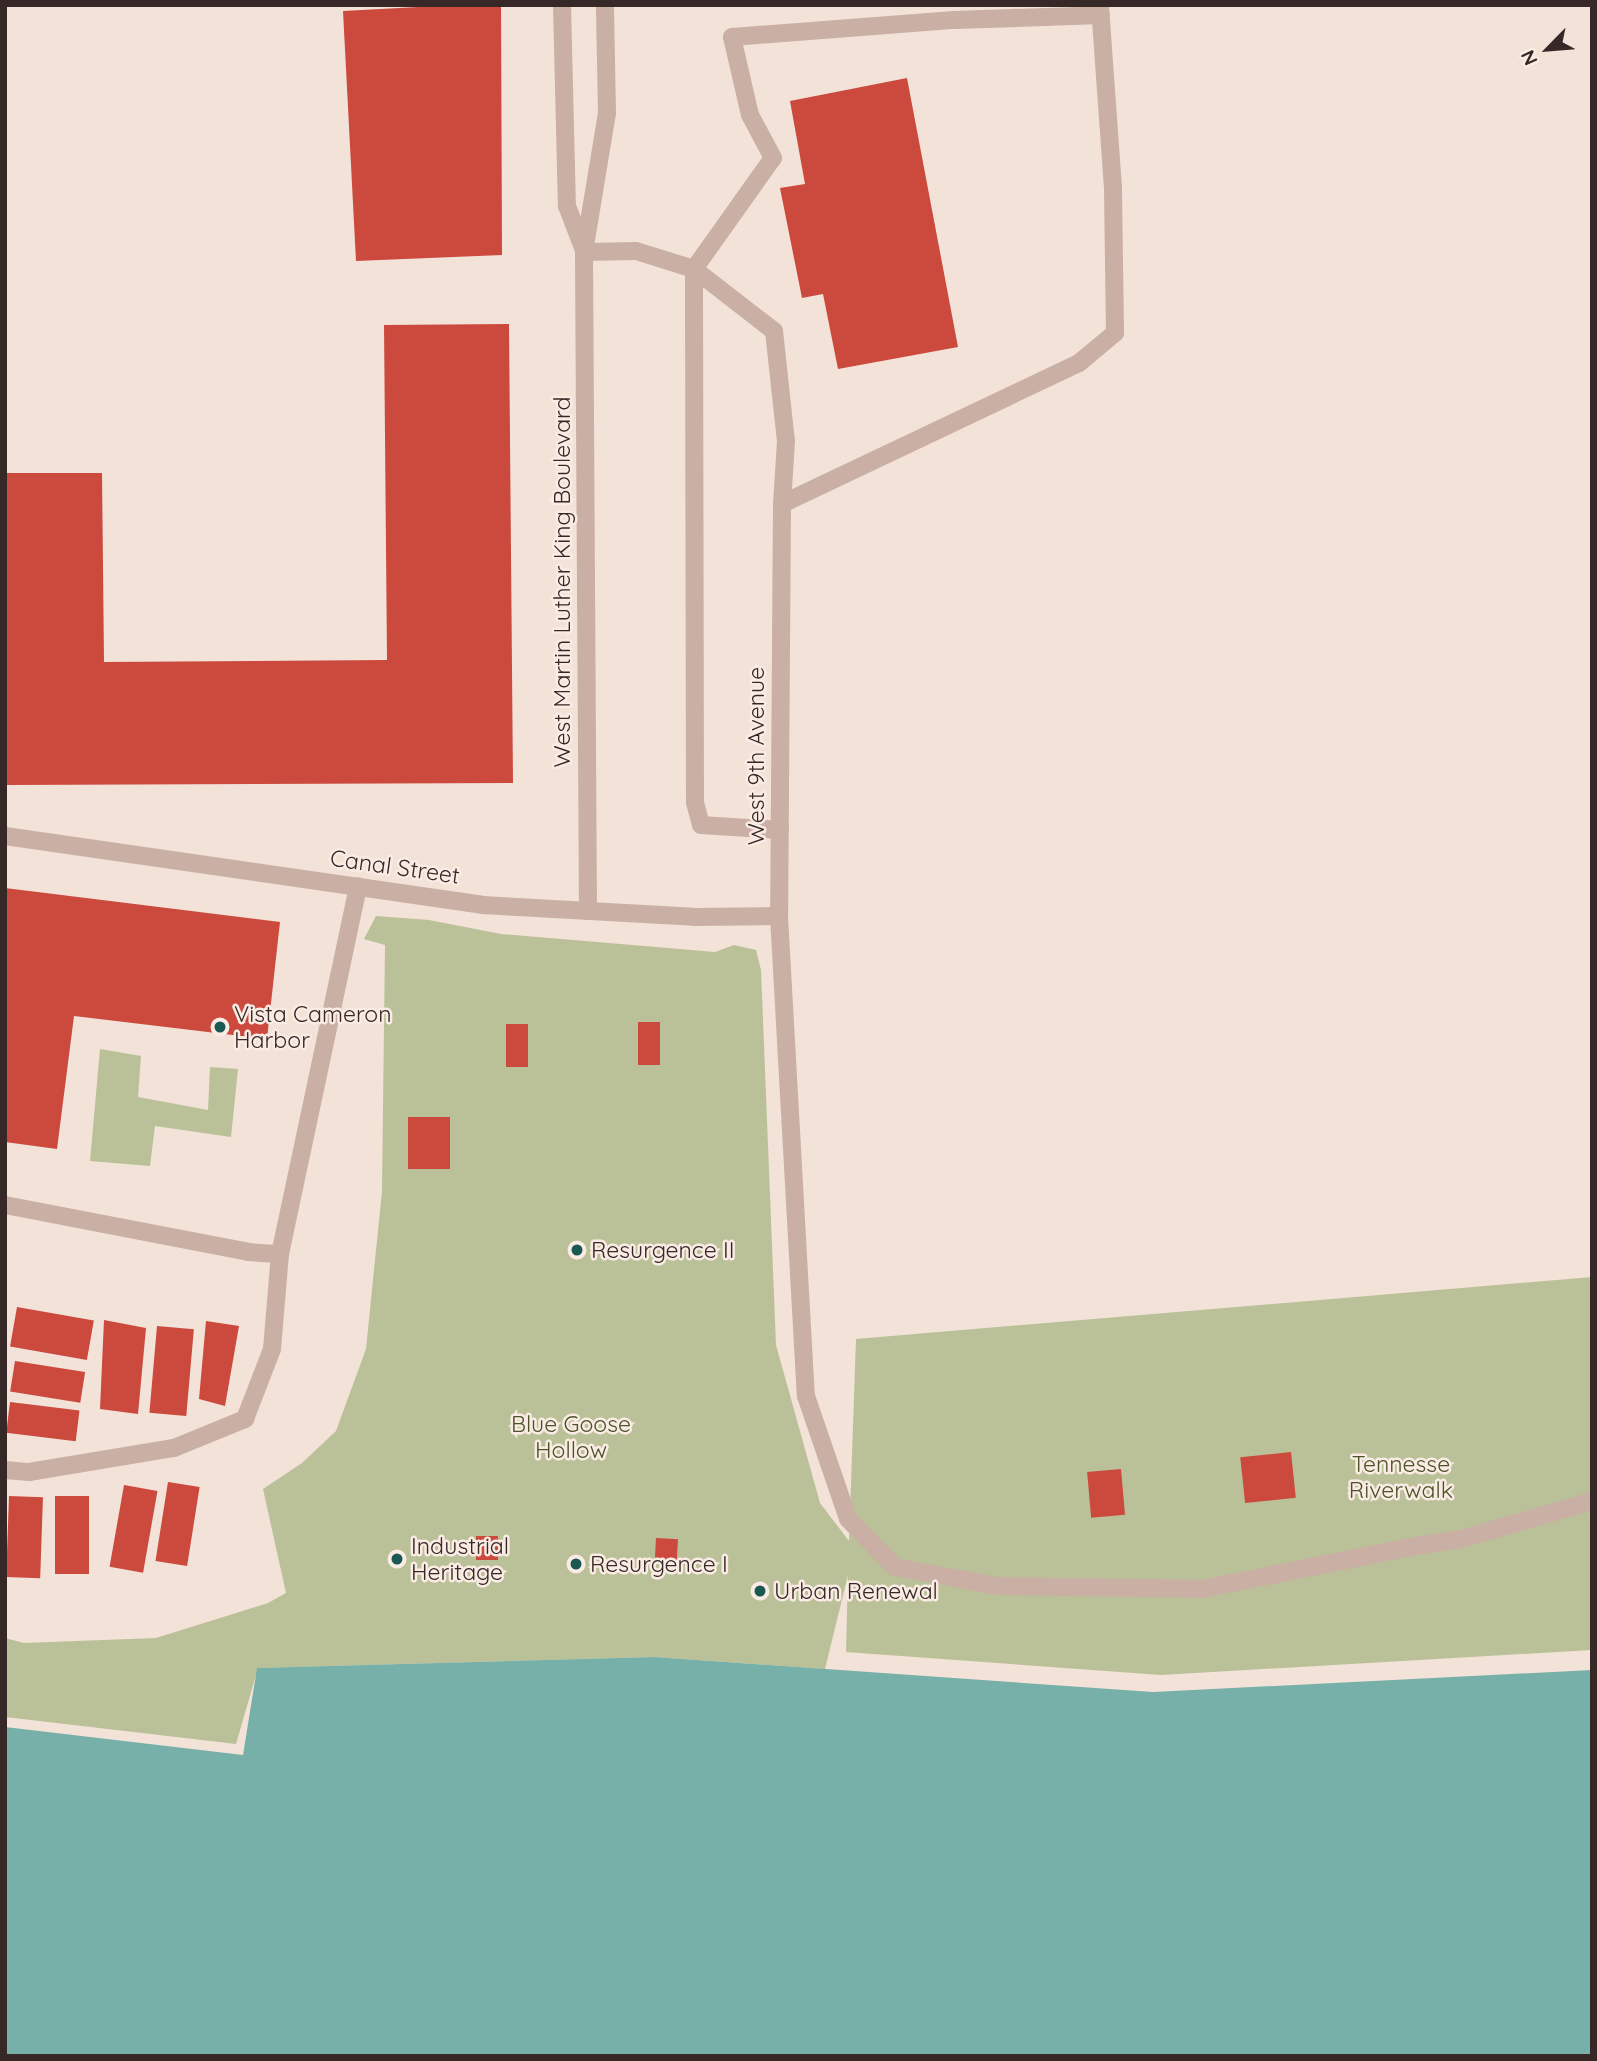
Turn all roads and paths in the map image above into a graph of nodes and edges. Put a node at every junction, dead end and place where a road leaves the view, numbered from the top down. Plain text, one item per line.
1 (562, 5) edge
2 (605, 5) edge
3 (1101, 10) edge
4 (584, 252) junction
5 (694, 269) junction
6 (782, 504) junction
7 (780, 830) junction
8 (5, 836) edge
9 (358, 886) junction
10 (588, 911) junction
11 (779, 916) junction
12 (5, 1205) edge
13 (281, 1254) junction
14 (5, 1470) edge
15 (1592, 1501) edge

1 - 4 street, West Martin Luther King Boulevard
2 - 4 street, West Martin Luther King Boulevard
3 - 5 street
3 - 6 street
4 - 5 street, West 9th Avenue
4 - 10 street, West Martin Luther King Boulevard
5 - 6 street, West 9th Avenue
5 - 7 street
6 - 7 street, West 9th Avenue
7 - 11 street, West 9th Avenue
8 - 9 street, Canal Street
9 - 10 street, Canal Street
9 - 13 street
10 - 11 street, Canal Street
11 - 15 street, West 9th Avenue
12 - 13 street
13 - 14 street

